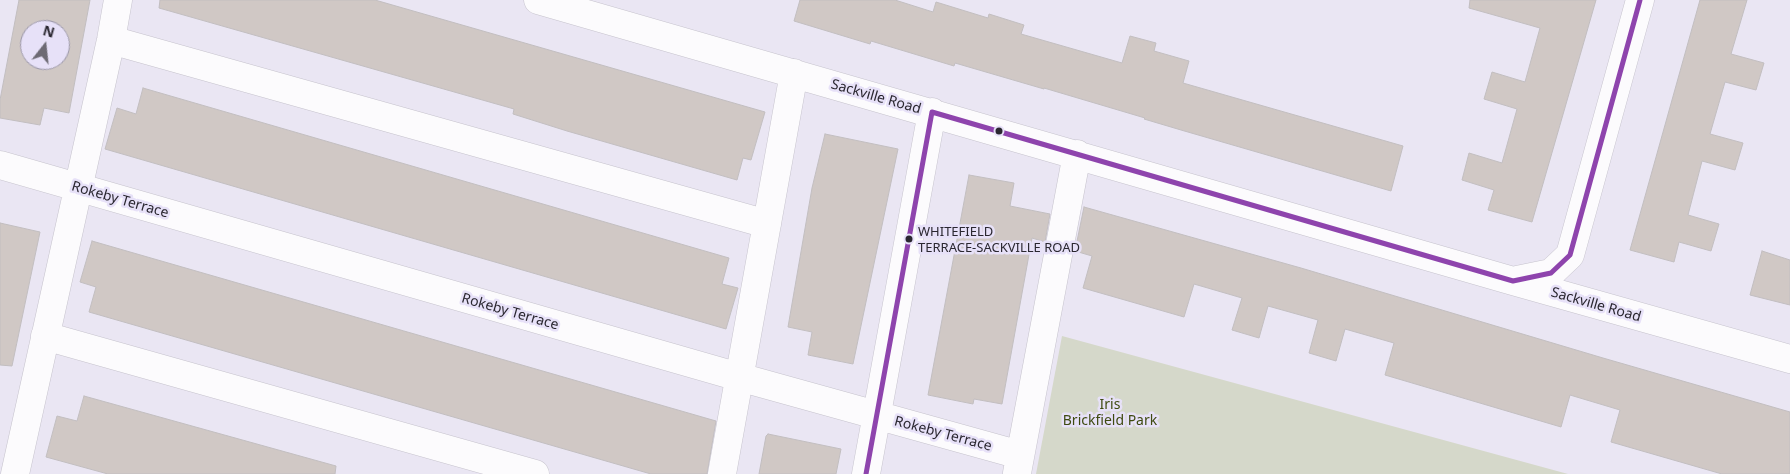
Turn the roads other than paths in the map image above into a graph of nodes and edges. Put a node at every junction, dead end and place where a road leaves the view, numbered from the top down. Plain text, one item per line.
1 (118, 0) edge
2 (538, 0) edge
3 (1640, 0) edge
4 (111, 40) junction
5 (794, 73) junction
6 (932, 112) junction
7 (1077, 154) junction
8 (0, 165) edge
9 (78, 188) junction
10 (767, 224) junction
11 (1513, 281) junction
12 (45, 336) junction
13 (1790, 359) edge
14 (739, 378) junction
15 (876, 416) junction
16 (1018, 465) edge
17 (15, 474) edge
18 (535, 474) edge
19 (722, 474) edge
20 (866, 474) edge

1 - 4 street
2 - 5 street, Sackville Road
3 - 11 street
4 - 9 street
4 - 10 street
5 - 6 street, Sackville Road
5 - 10 street
6 - 7 street, Sackville Road
6 - 15 street
7 - 11 street, Sackville Road
7 - 16 street
8 - 9 street, Rokeby Terrace
9 - 12 street
9 - 14 street, Rokeby Terrace
10 - 14 street
11 - 13 street, Sackville Road
12 - 17 street
12 - 18 street
14 - 15 street, Rokeby Terrace
14 - 19 street
15 - 16 street, Rokeby Terrace
15 - 20 street

